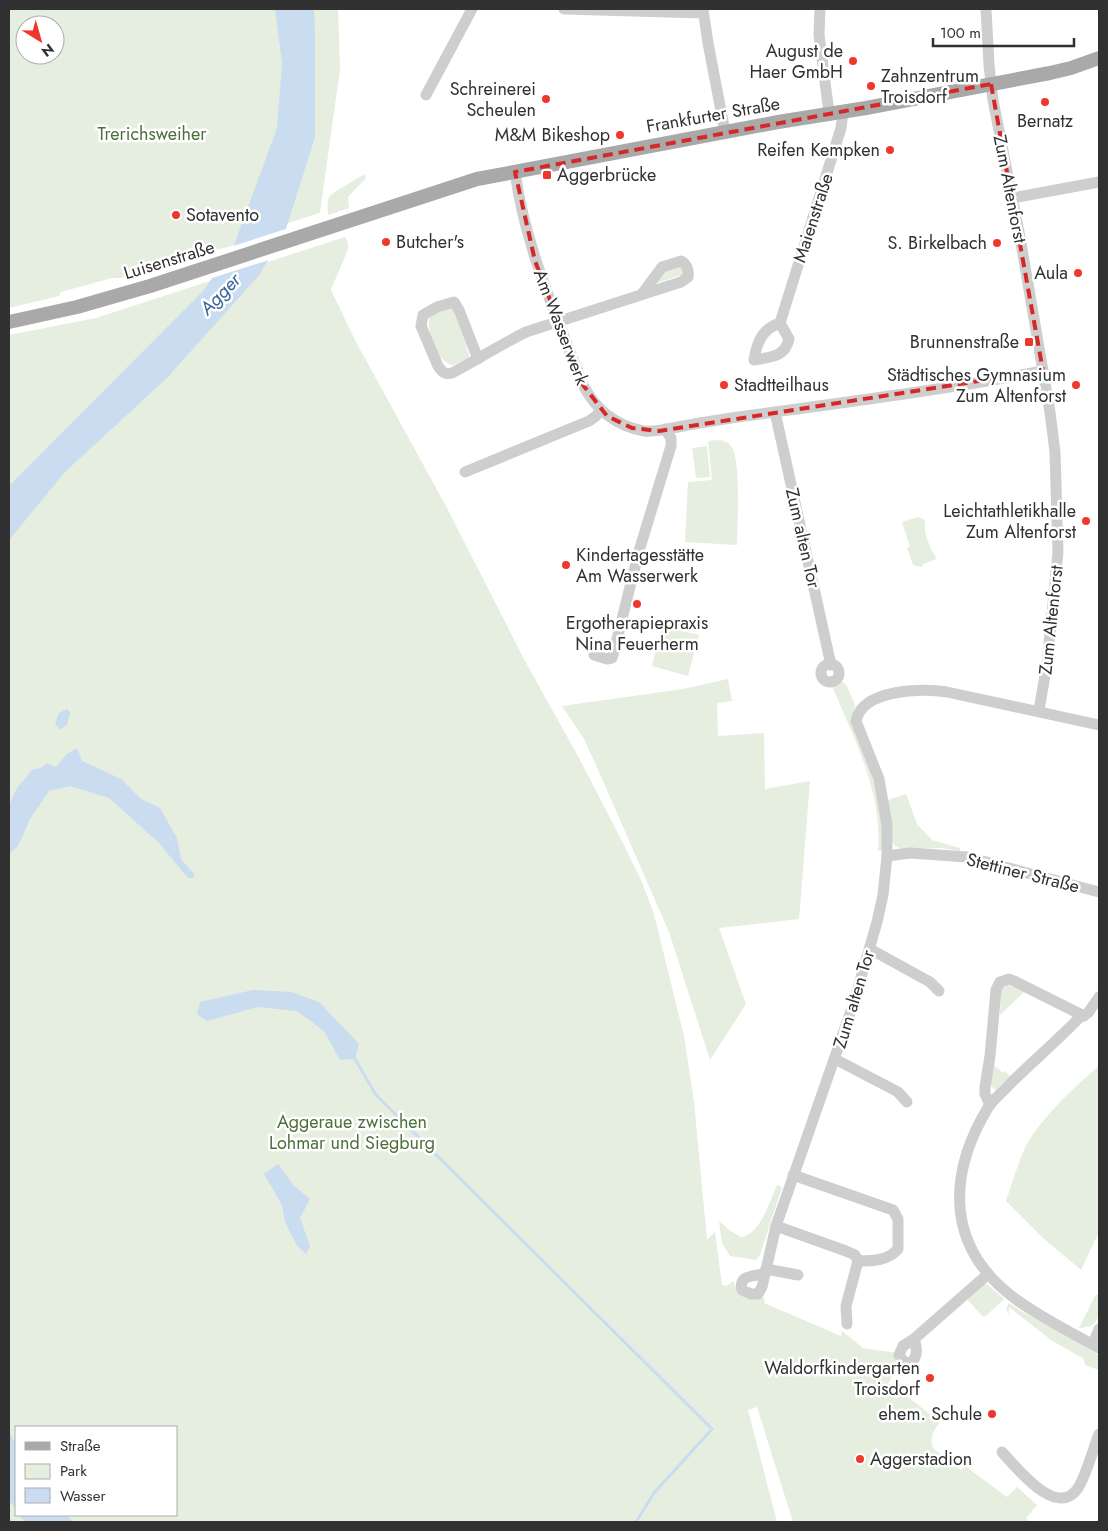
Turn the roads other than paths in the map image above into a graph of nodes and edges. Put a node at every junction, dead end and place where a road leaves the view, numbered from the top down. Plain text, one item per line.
1 (472, 9) edge
2 (564, 9) edge
3 (600, 9) edge
4 (820, 9) edge
5 (986, 9) edge
6 (703, 11) edge
7 (1099, 58) edge
8 (991, 84) junction
9 (426, 95) dead end
10 (836, 112) junction
11 (725, 132) junction
12 (515, 172) junction
13 (1099, 182) edge
14 (1012, 198) junction
15 (338, 225) joint
16 (642, 294) dead end
17 (558, 321) junction
18 (9, 322) edge
19 (780, 323) dead end
20 (478, 359) junction
21 (1043, 371) junction
22 (601, 410) junction
23 (775, 412) junction
24 (665, 429) junction
25 (465, 472) dead end
26 (594, 655) dead end
27 (831, 664) dead end
28 (1038, 710) junction
29 (1099, 724) edge
30 (887, 856) junction
31 (1099, 892) edge
32 (870, 949) junction
33 (938, 990) dead end
34 (1099, 997) edge
35 (1084, 1016) junction
36 (835, 1059) junction
37 (907, 1102) dead end
38 (990, 1105) junction
39 (793, 1175) junction
40 (776, 1226) junction
41 (858, 1261) junction
42 (988, 1274) junction
43 (798, 1275) dead end
44 (847, 1324) dead end
45 (1099, 1329) edge
46 (914, 1339) dead end
47 (1096, 1346) edge
48 (1099, 1434) edge
49 (1002, 1452) dead end

1 - 9 street
2 - 3 street
3 - 6 street
4 - 10 street, Maienstraße
5 - 8 street, Zum Altenforst
6 - 11 street
7 - 8 main road, Frankfurter Straße
8 - 10 main road, Frankfurter Straße
8 - 14 street, Zum Altenforst
10 - 11 main road, Frankfurter Straße
10 - 19 street, Maienstraße
11 - 12 main road, Frankfurter Straße
12 - 15 main road, Frankfurter Straße
12 - 17 street, Am Wasserwerk
13 - 14 street
14 - 21 street, Zum Altenforst
15 - 18 main road, Luisenstraße
16 - 17 street
17 - 20 street
17 - 22 street, Am Wasserwerk
20 - 20 street
21 - 23 street
21 - 28 street, Zum Altenforst
22 - 24 street, Am Wasserwerk
22 - 25 street
23 - 24 street, Am Wasserwerk
23 - 27 street, Zum alten Tor
24 - 26 street
28 - 29 street
28 - 30 street, Zum alten Tor
30 - 31 street, Stettiner Straße
30 - 32 street, Zum alten Tor
32 - 33 street
32 - 36 street, Zum alten Tor
34 - 35 street
35 - 38 street
35 - 38 street
36 - 37 street
36 - 39 street, Zum alten Tor
38 - 42 street
39 - 40 street, Zum alten Tor
39 - 41 street
40 - 41 street
40 - 43 street, Zum alten Tor
41 - 44 street
42 - 46 street
42 - 47 street
45 - 47 street
48 - 49 street

